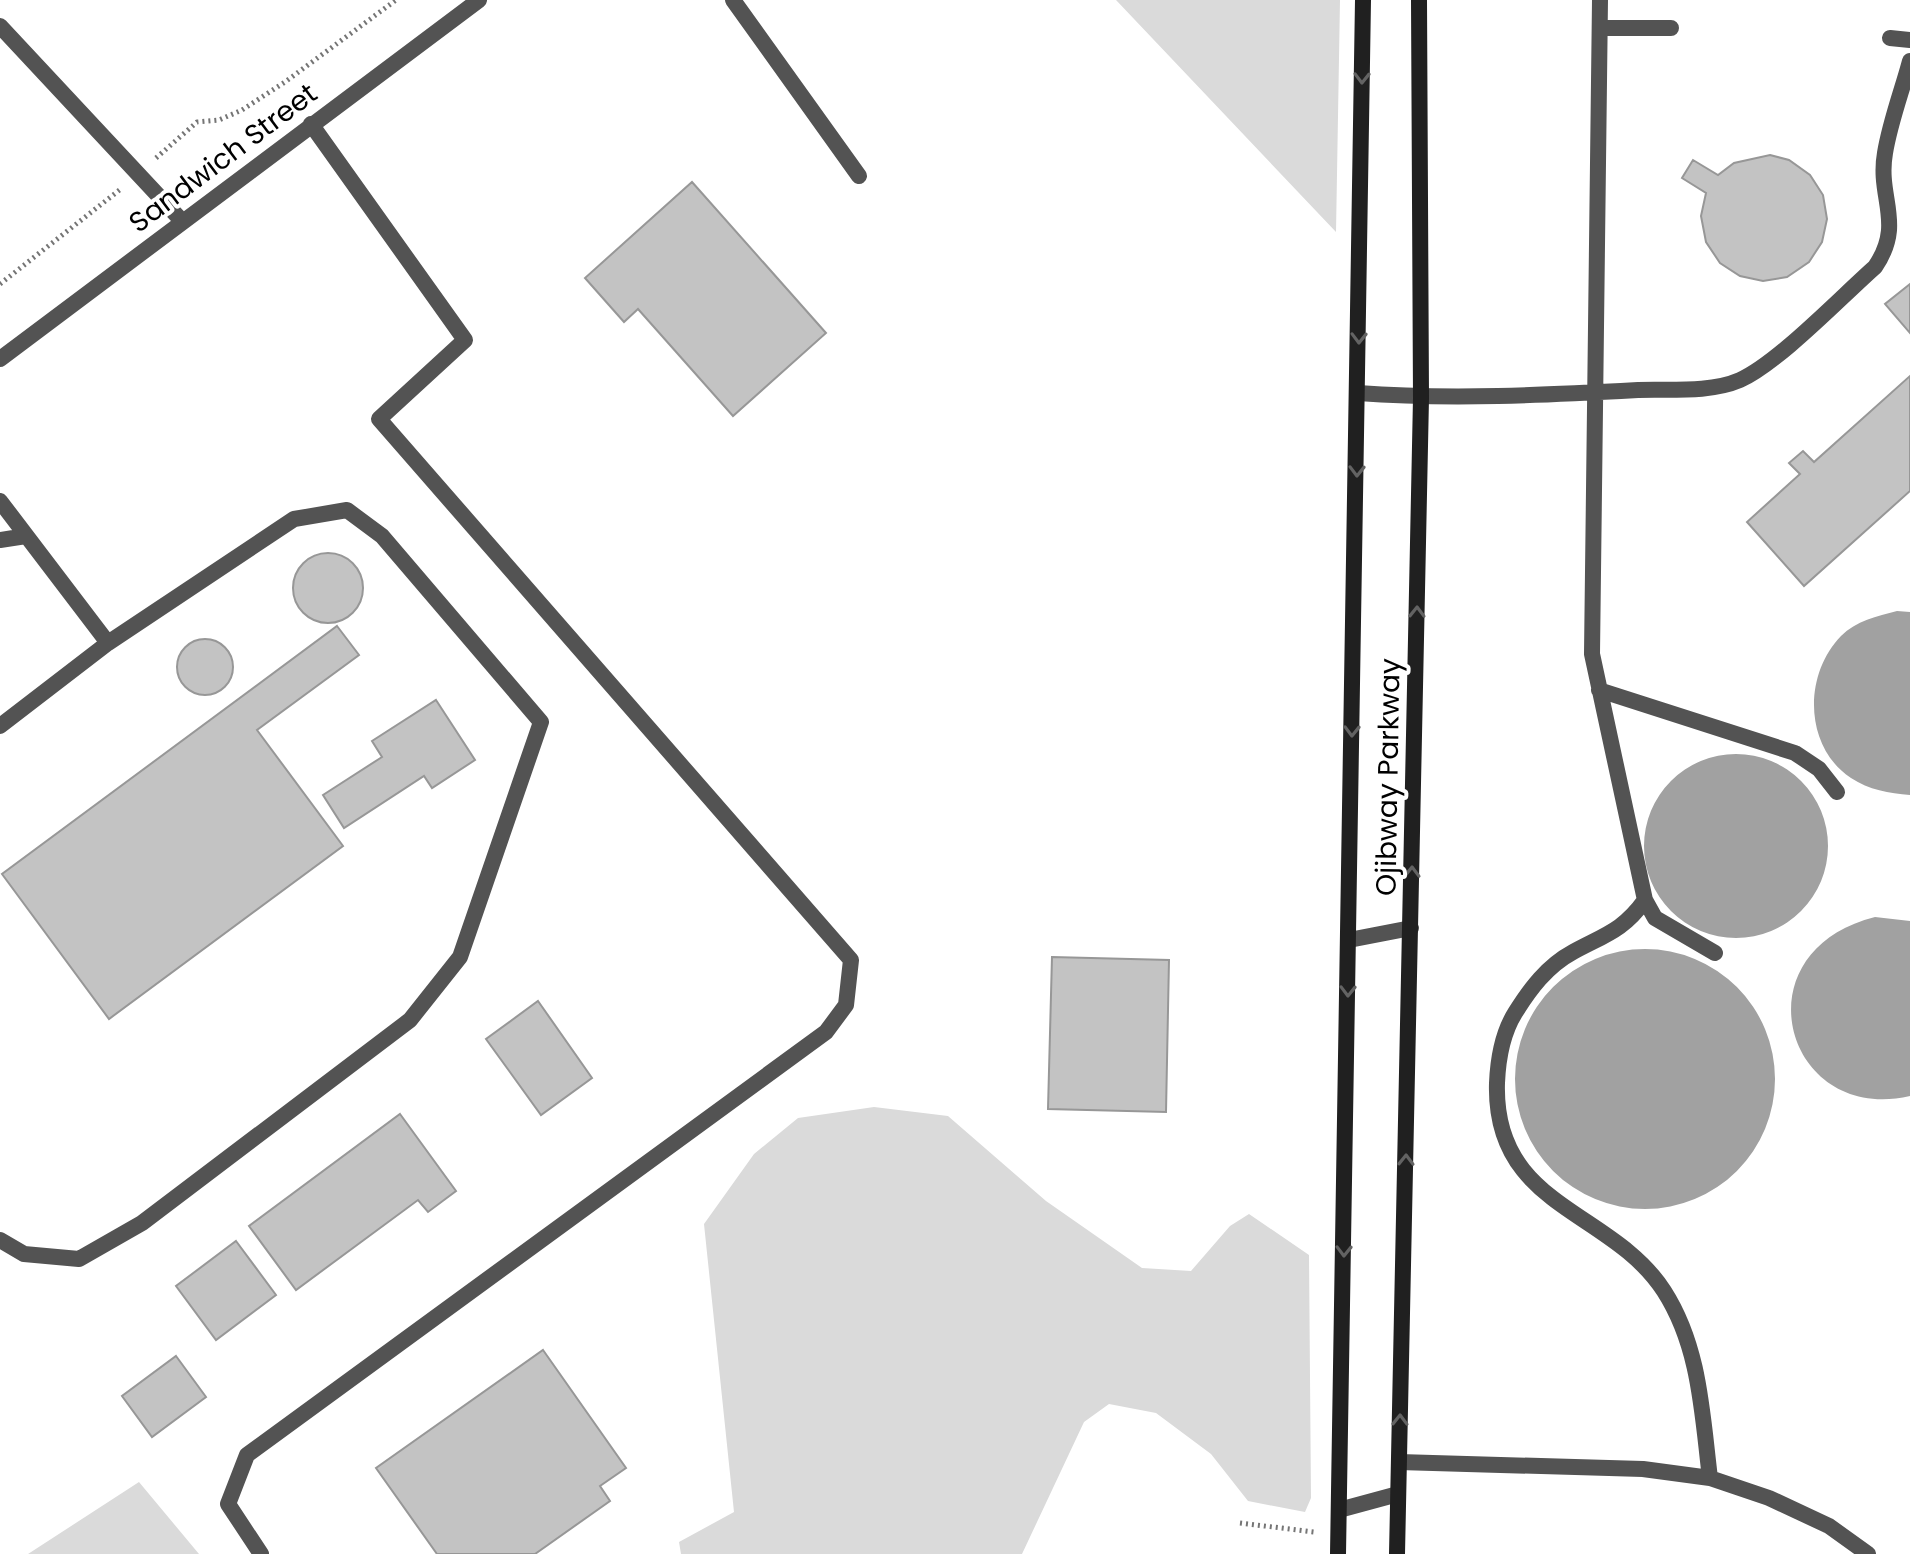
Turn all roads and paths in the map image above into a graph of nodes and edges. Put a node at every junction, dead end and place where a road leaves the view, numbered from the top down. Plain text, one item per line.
1 (396, 0) edge
2 (479, 0) edge
3 (733, 0) edge
4 (1363, 0) edge
5 (1419, 0) edge
6 (1600, 0) edge
7 (0, 26) edge
8 (1600, 28) junction
9 (1671, 28) dead end
10 (1890, 38) dead end
11 (1910, 40) edge
12 (1910, 61) edge
13 (197, 122) dead end
14 (311, 124) junction
15 (859, 176) dead end
16 (107, 202) dead end
17 (182, 221) junction
18 (0, 284) edge
19 (0, 359) edge
20 (1595, 392) junction
21 (1358, 393) junction
22 (1421, 398) junction
23 (0, 501) edge
24 (26, 536) junction
25 (0, 540) edge
26 (108, 643) junction
27 (1599, 690) junction
28 (0, 726) edge
29 (1837, 792) dead end
30 (1645, 900) junction
31 (1411, 928) junction
32 (1349, 940) junction
33 (1715, 953) dead end
34 (0, 1240) edge
35 (1399, 1462) junction
36 (1710, 1478) junction
37 (1398, 1494) junction
38 (1339, 1510) junction
39 (1240, 1523) dead end
40 (1339, 1535) junction
41 (261, 1554) edge
42 (1338, 1554) edge
43 (1397, 1554) edge
44 (1868, 1554) edge

1 - 13 path
2 - 14 street, Sandwich Street
3 - 15 street
4 -> 21 main road, Ojibway Parkway
5 - 22 main road, Ojibway Parkway
6 - 8 street
7 - 17 street
8 - 9 street
8 - 20 street
10 - 11 street
12 - 20 street
14 - 17 street, Sandwich Street
14 - 41 street
16 - 18 path
17 - 19 street, Sandwich Street
20 - 22 street
20 - 27 street
21 - 22 street
21 -> 32 main road, Ojibway Parkway
31 -> 22 main road, Ojibway Parkway
23 - 24 street
24 - 25 street
24 - 26 street
26 - 28 street
26 - 34 street
27 - 29 street
27 - 30 street
30 - 33 street
30 - 36 street
31 - 32 street
35 -> 31 main road, Ojibway Parkway
32 -> 38 main road, Ojibway Parkway
35 - 36 street
35 - 37 main road, Ojibway Parkway
36 - 44 street
37 - 38 street
37 - 43 main road, Ojibway Parkway
38 - 40 main road, Ojibway Parkway
39 - 40 path
40 - 42 main road, Ojibway Parkway

